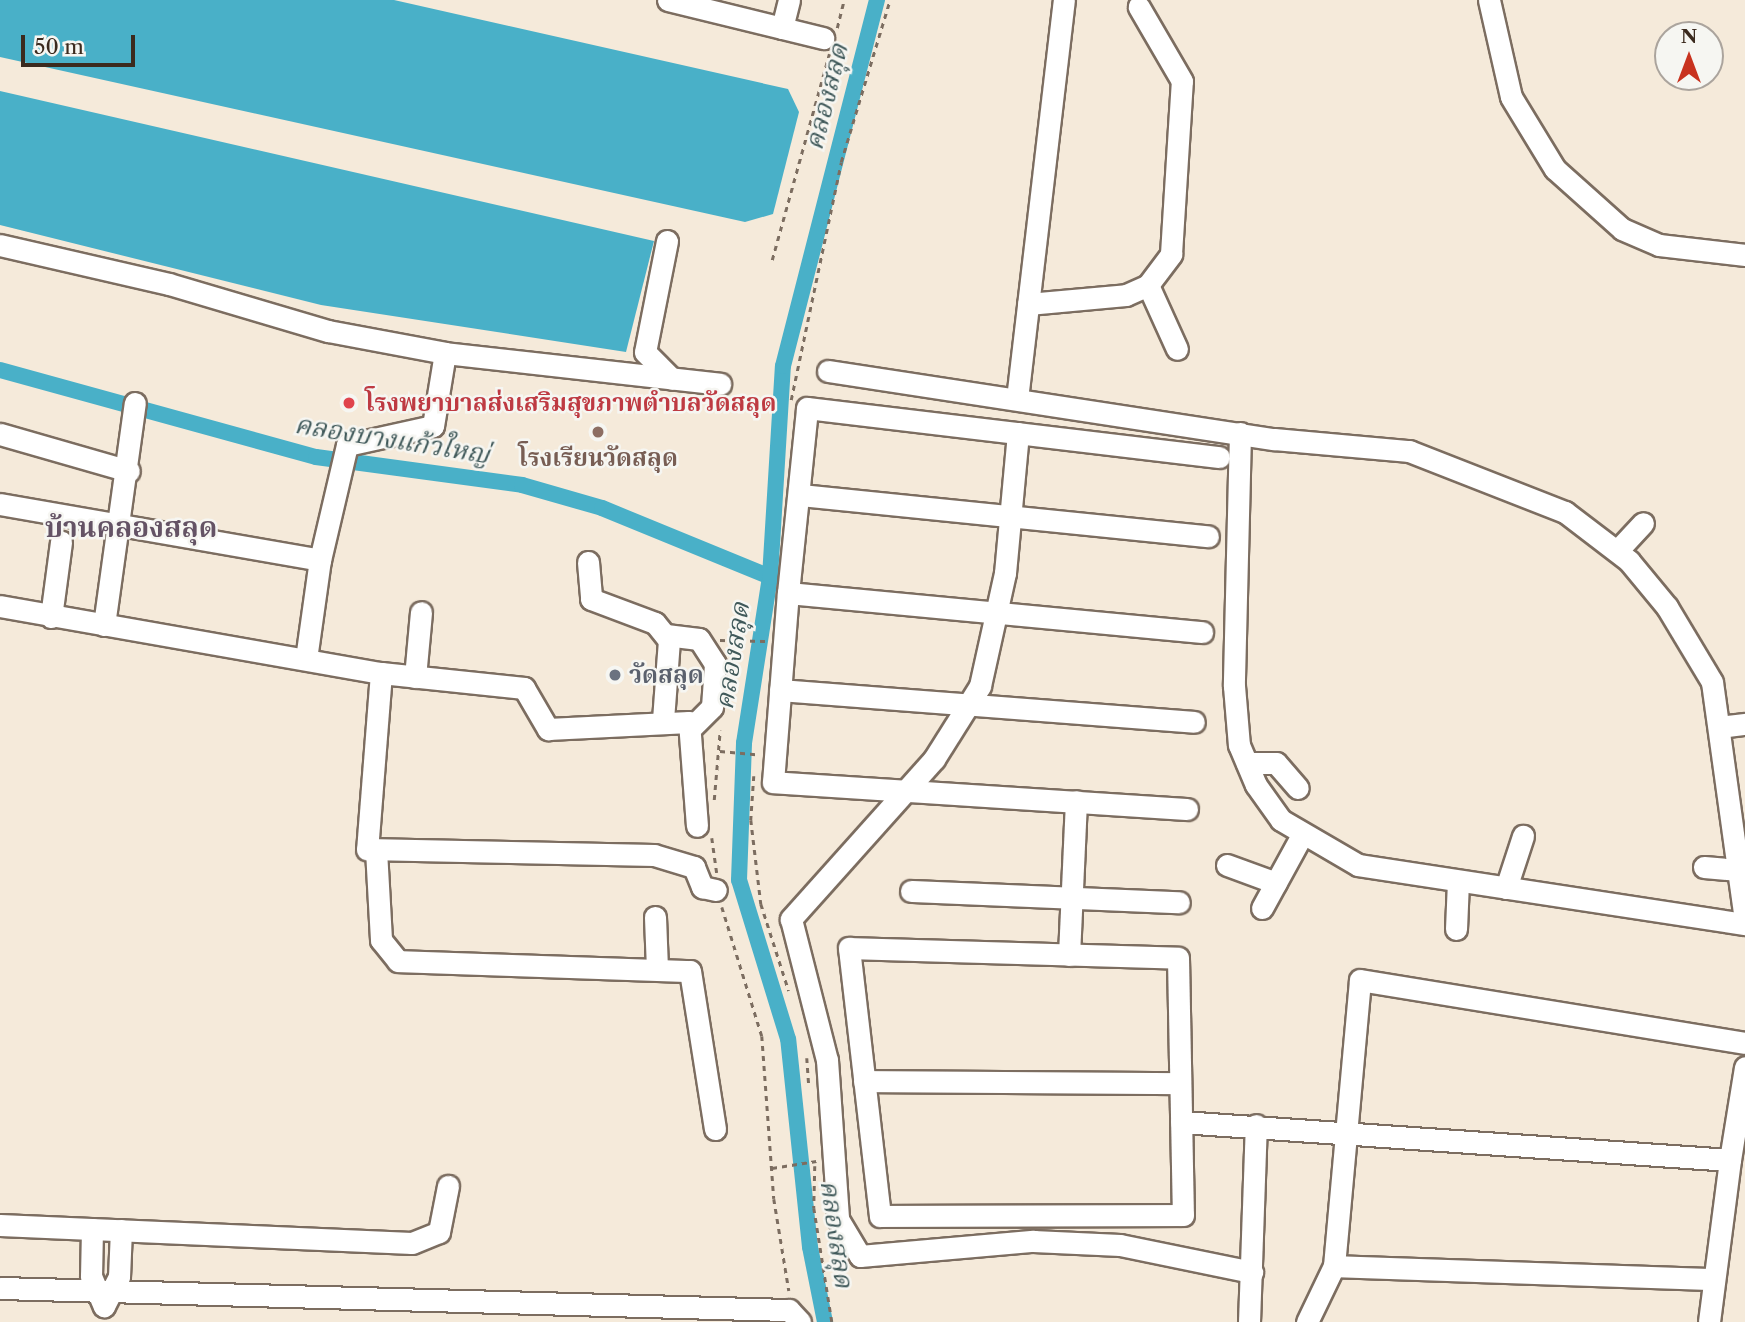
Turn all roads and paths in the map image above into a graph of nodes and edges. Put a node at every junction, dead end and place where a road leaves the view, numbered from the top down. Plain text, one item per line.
1 (668, 0) edge
2 (789, 0) edge
3 (844, 0) edge
4 (1064, 0) edge
5 (1489, 0) edge
6 (1139, 7) dead end
7 (782, 27) junction
8 (830, 40) junction
9 (667, 241) dead end
10 (0, 245) edge
11 (1745, 255) edge
12 (772, 260) dead end
13 (1148, 285) junction
14 (1028, 304) junction
15 (1177, 349) dead end
16 (445, 354) junction
17 (828, 371) dead end
18 (672, 379) junction
19 (720, 384) dead end
20 (1017, 399) junction
21 (135, 404) dead end
22 (1018, 433) junction
23 (1240, 433) junction
24 (0, 434) edge
25 (1219, 457) dead end
26 (130, 471) junction
27 (801, 495) junction
28 (0, 504) edge
29 (1010, 516) junction
30 (1643, 523) dead end
31 (119, 526) junction
32 (1208, 536) dead end
33 (61, 542) dead end
34 (1617, 551) junction
35 (320, 560) junction
36 (588, 562) dead end
37 (788, 593) junction
38 (0, 606) edge
39 (421, 612) dead end
40 (996, 613) junction
41 (51, 617) junction
42 (104, 625) junction
43 (1202, 632) dead end
44 (666, 635) junction
45 (713, 640) dead end
46 (765, 641) dead end
47 (306, 659) junction
48 (397, 675) junction
49 (779, 690) junction
50 (967, 707) junction
51 (663, 719) junction
52 (1194, 722) dead end
53 (1745, 723) edge
54 (693, 726) junction
55 (1719, 727) junction
56 (720, 730) dead end
57 (719, 751) junction
58 (753, 754) dead end
59 (1247, 763) junction
60 (1298, 788) dead end
61 (907, 789) junction
62 (1076, 801) junction
63 (713, 809) dead end
64 (1187, 809) dead end
65 (704, 827) joint
66 (1302, 835) junction
67 (1523, 836) dead end
68 (376, 849) junction
69 (1227, 865) dead end
70 (1704, 867) dead end
71 (1739, 870) junction
72 (1458, 881) junction
73 (1276, 883) junction
74 (1506, 888) junction
75 (718, 891) junction
76 (911, 891) dead end
77 (1072, 898) junction
78 (1179, 902) dead end
79 (1262, 908) dead end
80 (655, 917) dead end
81 (1745, 922) edge
82 (1456, 929) dead end
83 (1069, 955) junction
84 (657, 968) junction
85 (1745, 1042) edge
86 (1745, 1067) edge
87 (864, 1081) junction
88 (1180, 1083) junction
89 (1181, 1122) junction
90 (1255, 1125) junction
91 (715, 1129) dead end
92 (1347, 1132) junction
93 (1730, 1160) junction
94 (816, 1161) dead end
95 (774, 1168) junction
96 (448, 1186) dead end
97 (0, 1225) edge
98 (92, 1229) junction
99 (121, 1230) junction
100 (1334, 1266) junction
101 (1252, 1272) junction
102 (1713, 1279) junction
103 (0, 1287) edge
104 (790, 1298) dead end
105 (104, 1303) edge
106 (427, 1312) edge
107 (800, 1322) edge
108 (1249, 1322) edge
109 (1307, 1322) edge
110 (1709, 1322) edge

1 - 7 street
2 - 7 street
3 - 8 path
4 - 14 street
5 - 11 street
6 - 13 street
7 - 8 street
8 - 12 path
9 - 18 street
10 - 16 street
13 - 14 street
13 - 15 street
14 - 20 street
16 - 18 street
16 - 35 street
17 - 20 street
18 - 19 street
20 - 23 street
21 - 26 street
22 - 25 street
22 - 27 street
22 - 29 street
23 - 34 street
23 - 59 street
24 - 26 street
26 - 31 street
27 - 29 street
27 - 37 street
28 - 31 street
29 - 32 street
29 - 40 street
30 - 34 street
31 - 35 street
31 - 42 street
33 - 41 street
34 - 55 street
35 - 47 street
36 - 44 street
37 - 40 street
37 - 49 street
38 - 41 street
39 - 48 street
40 - 43 street
40 - 50 street
41 - 42 street
42 - 47 street
44 - 51 street
44 - 54 street
45 - 46 path
47 - 48 street
48 - 51 street
48 - 68 street
49 - 50 street
49 - 61 street
50 - 52 street
50 - 61 street
51 - 54 street
53 - 55 street
54 - 65 street
55 - 71 street
56 - 57 path
57 - 58 path
57 - 63 path
59 - 60 street
59 - 66 street
61 - 62 street
61 - 101 street
62 - 64 street
62 - 77 street
65 - 75 path
66 - 72 street
66 - 73 street
67 - 74 street
68 - 75 street
68 - 84 street
69 - 73 street
70 - 71 street
71 - 81 street
72 - 74 street
72 - 82 street
73 - 79 street
74 - 81 street
75 - 95 path
76 - 77 street
77 - 78 street
77 - 83 street
80 - 84 street
83 - 87 street
83 - 88 street
84 - 91 street
85 - 92 street
86 - 93 street
87 - 88 street
87 - 89 street
88 - 89 street
89 - 90 street
90 - 92 street
90 - 101 street
92 - 93 street
92 - 100 street
93 - 102 street
94 - 95 path
95 - 104 path
96 - 99 street
97 - 98 street
98 - 99 street
98 - 105 street
99 - 105 street
100 - 102 street
100 - 109 street
101 - 108 street
102 - 110 street
103 - 105 street
105 - 106 street
106 - 107 street

